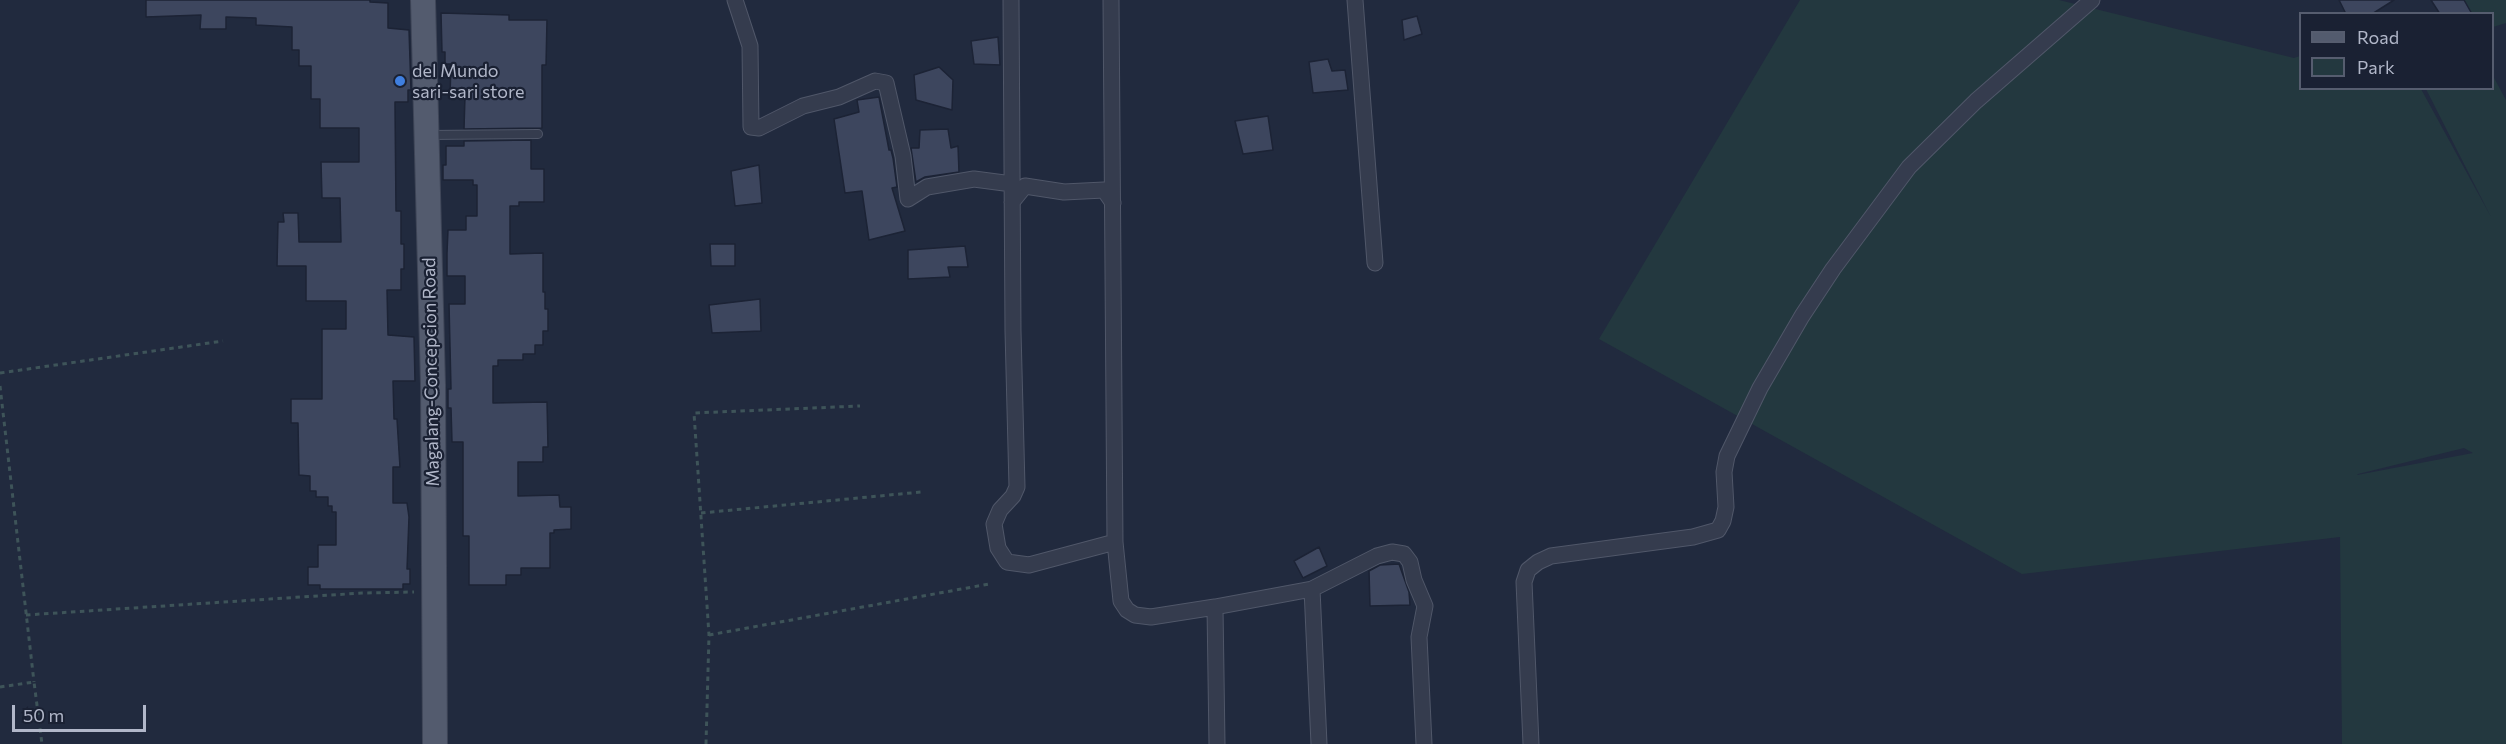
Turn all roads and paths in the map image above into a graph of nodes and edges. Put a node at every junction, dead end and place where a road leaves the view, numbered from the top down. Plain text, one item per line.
1 (423, 0) edge
2 (735, 0) edge
3 (1011, 0) edge
4 (1111, 0) edge
5 (1355, 0) edge
6 (2092, 0) edge
7 (538, 134) dead end
8 (426, 135) junction
9 (1012, 184) junction
10 (1012, 202) junction
11 (1113, 203) junction
12 (1375, 263) dead end
13 (223, 341) dead end
14 (0, 373) edge
15 (0, 386) edge
16 (860, 406) dead end
17 (921, 492) dead end
18 (701, 513) junction
19 (1114, 542) junction
20 (989, 584) dead end
21 (1312, 589) junction
22 (434, 590) junction
23 (1215, 608) junction
24 (26, 615) junction
25 (709, 635) junction
26 (34, 682) junction
27 (0, 687) edge
28 (42, 744) edge
29 (435, 744) edge
30 (706, 744) edge
31 (1216, 744) edge
32 (1319, 744) edge
33 (1424, 744) edge
34 (1531, 744) edge

1 - 8 main road, Magalang-Concepcion Road
2 - 9 street
3 - 9 street
4 - 11 street
5 - 12 street
6 - 34 street
7 - 8 lane
8 - 22 main road, Magalang-Concepcion Road
9 - 10 street
10 - 11 street
10 - 19 street
11 - 19 street
13 - 14 path
15 - 24 path
16 - 18 path
17 - 18 path
18 - 25 path
19 - 23 street
20 - 25 path
21 - 23 street
21 - 32 street
21 - 33 street
22 - 24 path
22 - 29 main road, Magalang-Concepcion Road
23 - 31 street
24 - 26 path
25 - 30 path
26 - 27 path
26 - 28 path

